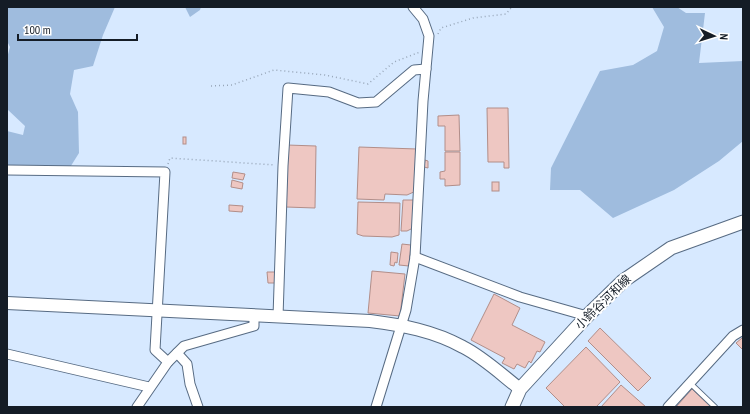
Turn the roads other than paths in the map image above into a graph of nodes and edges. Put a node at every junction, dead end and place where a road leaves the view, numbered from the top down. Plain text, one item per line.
1 (413, 7) edge
2 (426, 69) junction
3 (7, 170) edge
4 (743, 222) edge
5 (415, 257) junction
6 (7, 303) edge
7 (158, 311) junction
8 (254, 316) junction
9 (587, 316) junction
10 (278, 317) junction
11 (401, 325) junction
12 (743, 330) edge
13 (177, 353) junction
14 (7, 354) edge
15 (168, 362) junction
16 (690, 384) junction
17 (149, 387) junction
18 (520, 389) junction
19 (137, 407) edge
20 (198, 407) edge
21 (376, 407) edge
22 (512, 407) edge
23 (668, 407) edge
24 (715, 407) edge

1 - 2 street
2 - 5 street
2 - 10 street
3 - 7 street
4 - 9 main road, 小鈴谷河和線
5 - 9 street
5 - 11 street
6 - 7 street
7 - 8 street
7 - 15 street
8 - 10 street
8 - 13 street
9 - 18 main road, 小鈴谷河和線
10 - 11 street
11 - 18 street
11 - 21 street
12 - 16 street
13 - 15 street
13 - 20 street
14 - 17 street
15 - 17 street
16 - 23 street
16 - 24 lane
17 - 19 street
18 - 22 main road, 小鈴谷河和線

